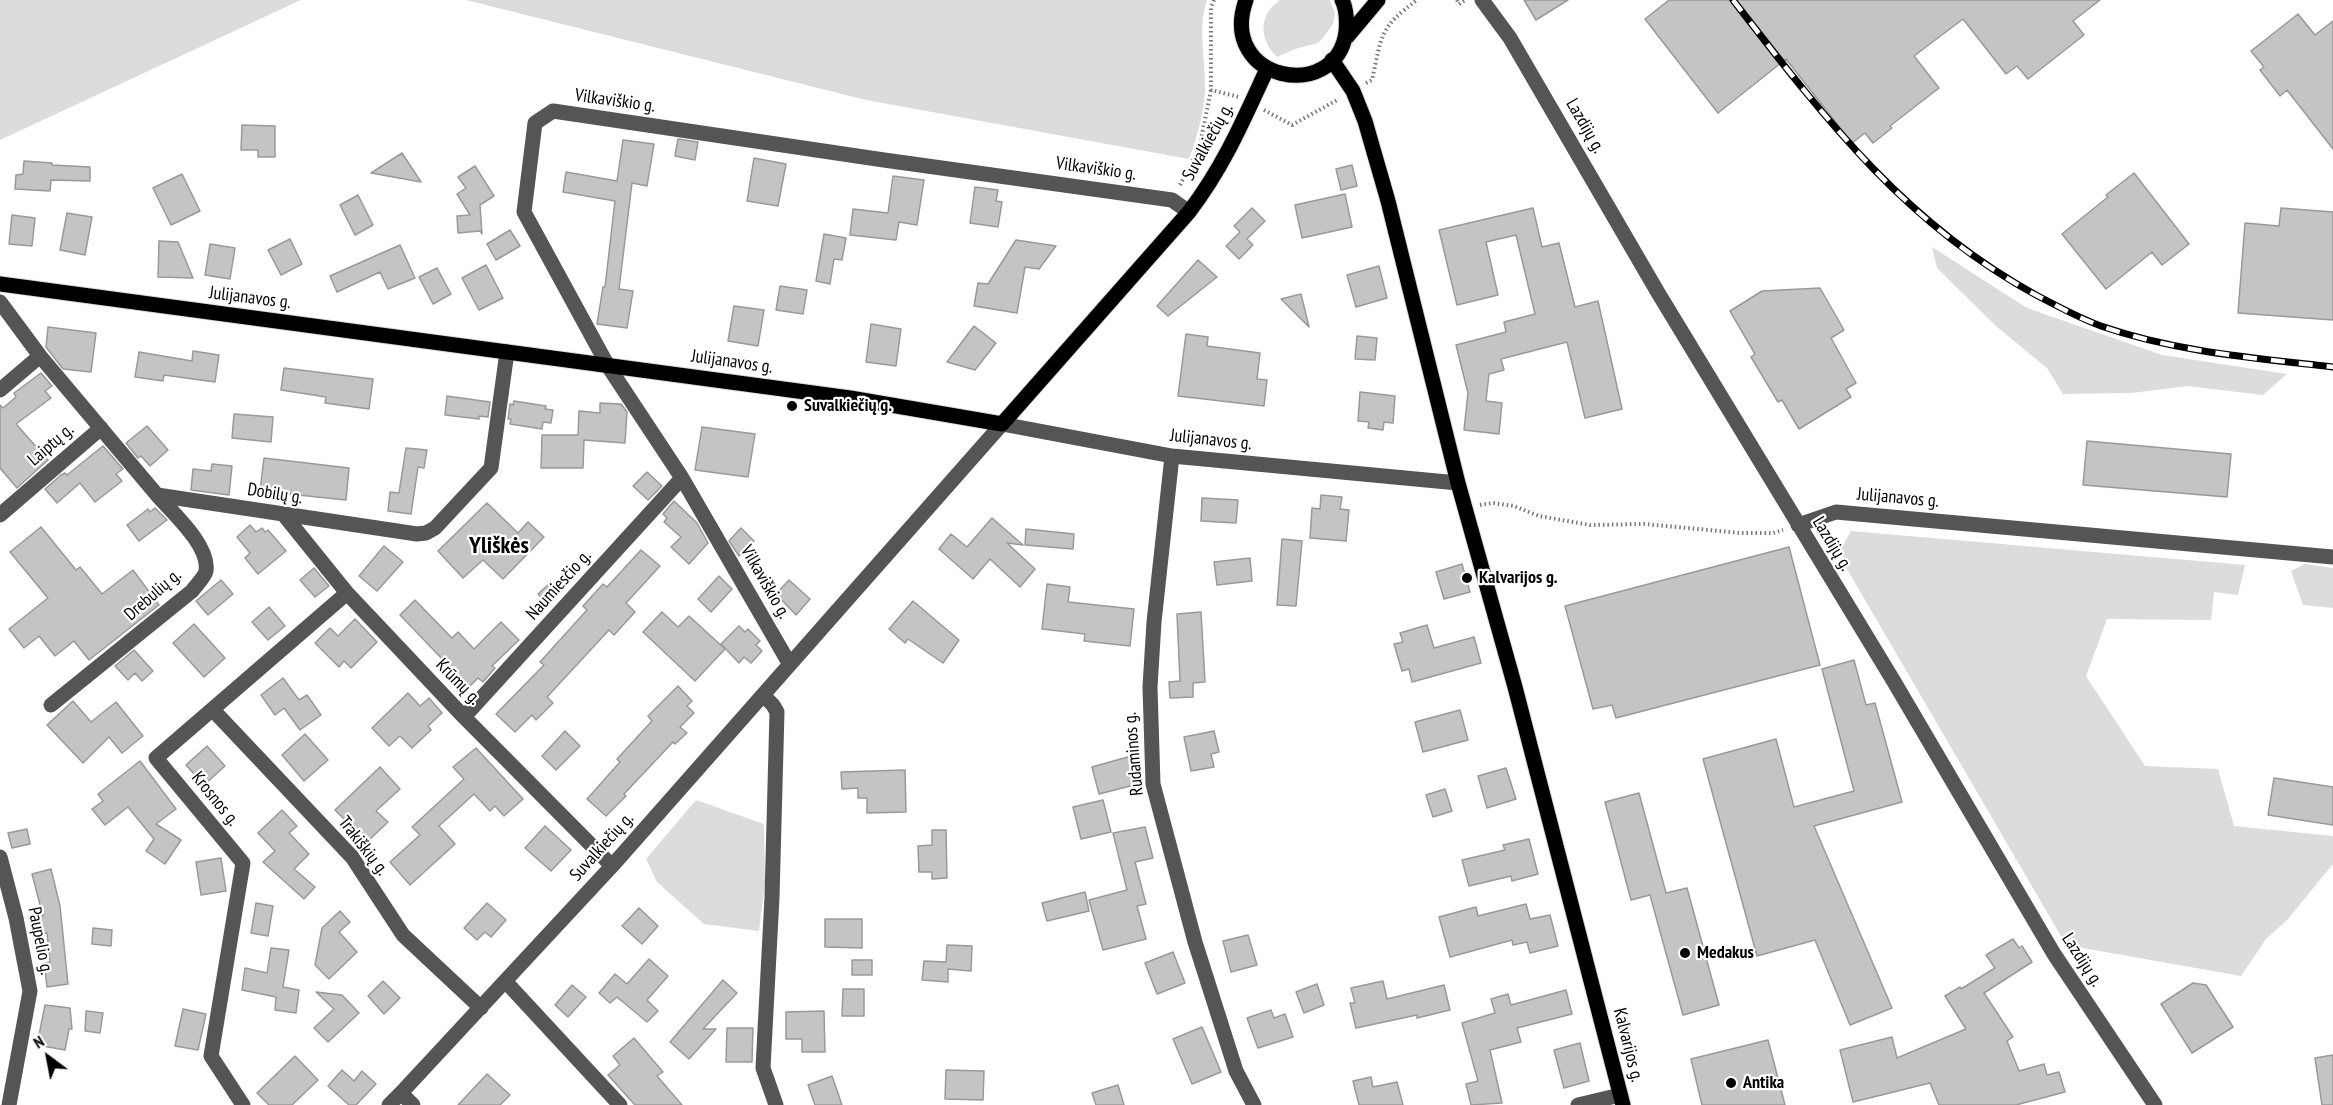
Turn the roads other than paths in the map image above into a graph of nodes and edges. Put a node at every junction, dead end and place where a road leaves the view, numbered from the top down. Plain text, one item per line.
1 (1246, 0) edge
2 (1342, 0) edge
3 (1378, 0) edge
4 (1482, 0) edge
5 (1345, 39) junction
6 (1332, 60) junction
7 (1267, 69) junction
8 (1189, 212) junction
9 (0, 284) edge
10 (0, 302) edge
11 (507, 352) junction
12 (40, 356) junction
13 (608, 366) junction
14 (0, 390) edge
15 (1002, 424) junction
16 (101, 428) junction
17 (1172, 456) junction
18 (682, 478) junction
19 (1458, 483) junction
20 (157, 495) junction
21 (0, 515) edge
22 (284, 515) junction
23 (1798, 525) junction
24 (2333, 557) edge
25 (347, 593) junction
26 (789, 663) junction
27 (763, 695) junction
28 (51, 705) dead end
29 (213, 710) junction
30 (464, 717) junction
31 (0, 857) edge
32 (612, 866) junction
33 (506, 982) junction
34 (481, 1008) junction
35 (401, 1093) junction
36 (1621, 1100) edge
37 (9, 1105) edge
38 (243, 1105) edge
39 (389, 1105) edge
40 (413, 1105) edge
41 (620, 1105) edge
42 (777, 1105) edge
43 (1254, 1105) edge
44 (1578, 1105) edge
45 (2155, 1105) edge

1 - 7 main road
2 - 5 main road
3 - 5 main road
4 - 23 street, Lazdijų g.
5 - 6 main road
6 - 7 main road
6 - 19 main road, Kalvarijos g.
7 - 8 main road, Suvalkiečių g.
8 - 13 street, Vilkaviškio g.
8 - 15 main road, Suvalkiečių g.
9 - 11 main road, Julijanavos g.
10 - 12 street
11 - 13 main road, Julijanavos g.
11 - 22 street, Dobilų g.
12 - 14 street
12 - 16 street
13 - 15 main road, Julijanavos g.
13 - 18 street, Vilkaviškio g.
15 - 17 street, Julijanavos g.
15 - 26 street, Suvalkiečių g.
16 - 20 street
16 - 21 street, Laiptų g.
17 - 19 street, Julijanavos g.
17 - 43 street, Rudaminos g.
18 - 26 street, Vilkaviškio g.
18 - 30 street, Naumiesčio g.
19 - 36 main road, Kalvarijos g.
20 - 22 street, Dobilų g.
20 - 28 street, Drebulių g.
22 - 25 street, Krūmų g.
23 - 24 street, Julijanavos g.
23 - 45 street, Lazdijų g.
25 - 29 street, Krosnos g.
25 - 30 street, Krūmų g.
26 - 27 street, Suvalkiečių g.
27 - 32 street, Suvalkiečių g.
27 - 42 street
29 - 34 street, Trakiškių g.
29 - 38 street, Krosnos g.
30 - 32 street, Krūmų g.
31 - 37 street, Paupelio g.
32 - 33 street, Suvalkiečių g.
33 - 34 street, Suvalkiečių g.
33 - 41 street
34 - 35 street, Suvalkiečių g.
35 - 39 street
35 - 40 street
36 - 44 street

